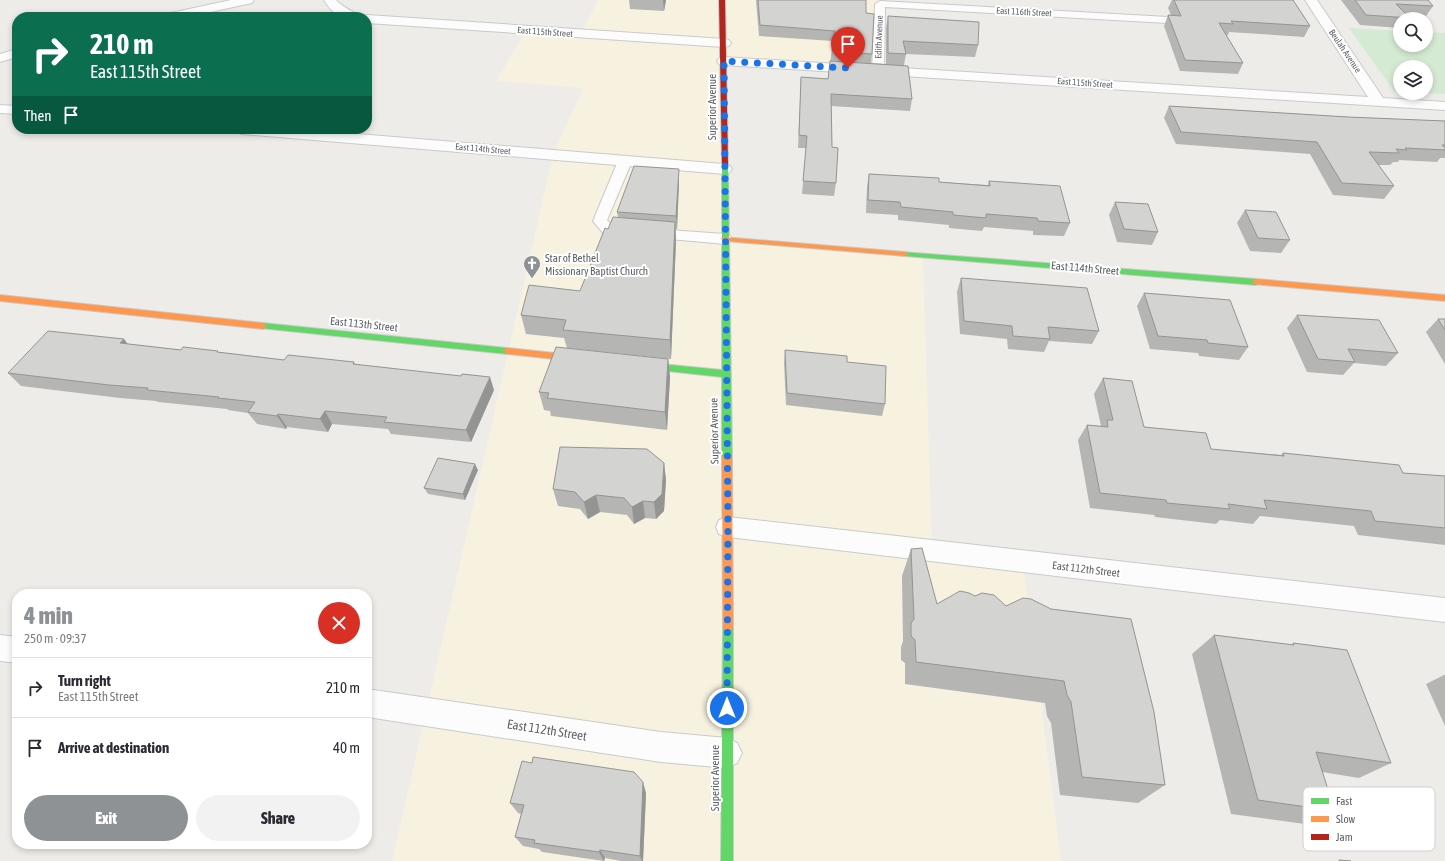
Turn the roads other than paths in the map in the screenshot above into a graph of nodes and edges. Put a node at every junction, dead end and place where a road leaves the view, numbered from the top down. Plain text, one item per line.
1 (248, 0) edge
2 (330, 0) edge
3 (722, 0) edge
4 (1311, 0) edge
5 (880, 4) joint
6 (193, 12) edge
7 (341, 12) edge
8 (372, 20) edge
9 (1168, 20) edge
10 (724, 44) junction
11 (12, 54) edge
12 (0, 58) edge
13 (724, 61) junction
14 (878, 70) junction
15 (1379, 102) junction
16 (1445, 106) edge
17 (0, 109) edge
18 (12, 110) edge
19 (304, 134) edge
20 (624, 160) junction
21 (724, 169) junction
22 (726, 239) junction
23 (0, 298) edge
24 (1445, 298) edge
25 (592, 360) edge
26 (632, 364) edge
27 (726, 374) junction
28 (728, 527) junction
29 (1445, 610) edge
30 (0, 648) edge
31 (12, 649) edge
32 (372, 704) edge
33 (727, 753) junction
34 (727, 861) edge

1 - 6 street
2 - 7 street
3 - 10 street, Superior Avenue
4 - 15 street, Beulah Avenue
5 - 9 lane, East 116th Street
5 - 14 lane, Edith Avenue
8 - 10 street, East 115th Street
10 - 13 street, Superior Avenue
11 - 12 street
13 - 14 street, East 115th Street
13 - 21 street, Superior Avenue
14 - 15 street, East 115th Street
15 - 16 street, East 115th Street
17 - 18 street
19 - 20 street, East 114th Street
20 - 21 street, East 114th Street
20 - 22 lane
21 - 22 street, Superior Avenue
22 - 24 street, East 114th Street
22 - 27 street, Superior Avenue
23 - 25 street, East 113th Street
26 - 27 street
27 - 28 street, Superior Avenue
28 - 29 street, East 112th Street
28 - 33 street, Superior Avenue
30 - 31 street
32 - 33 street, East 112th Street
33 - 34 street, Superior Avenue

